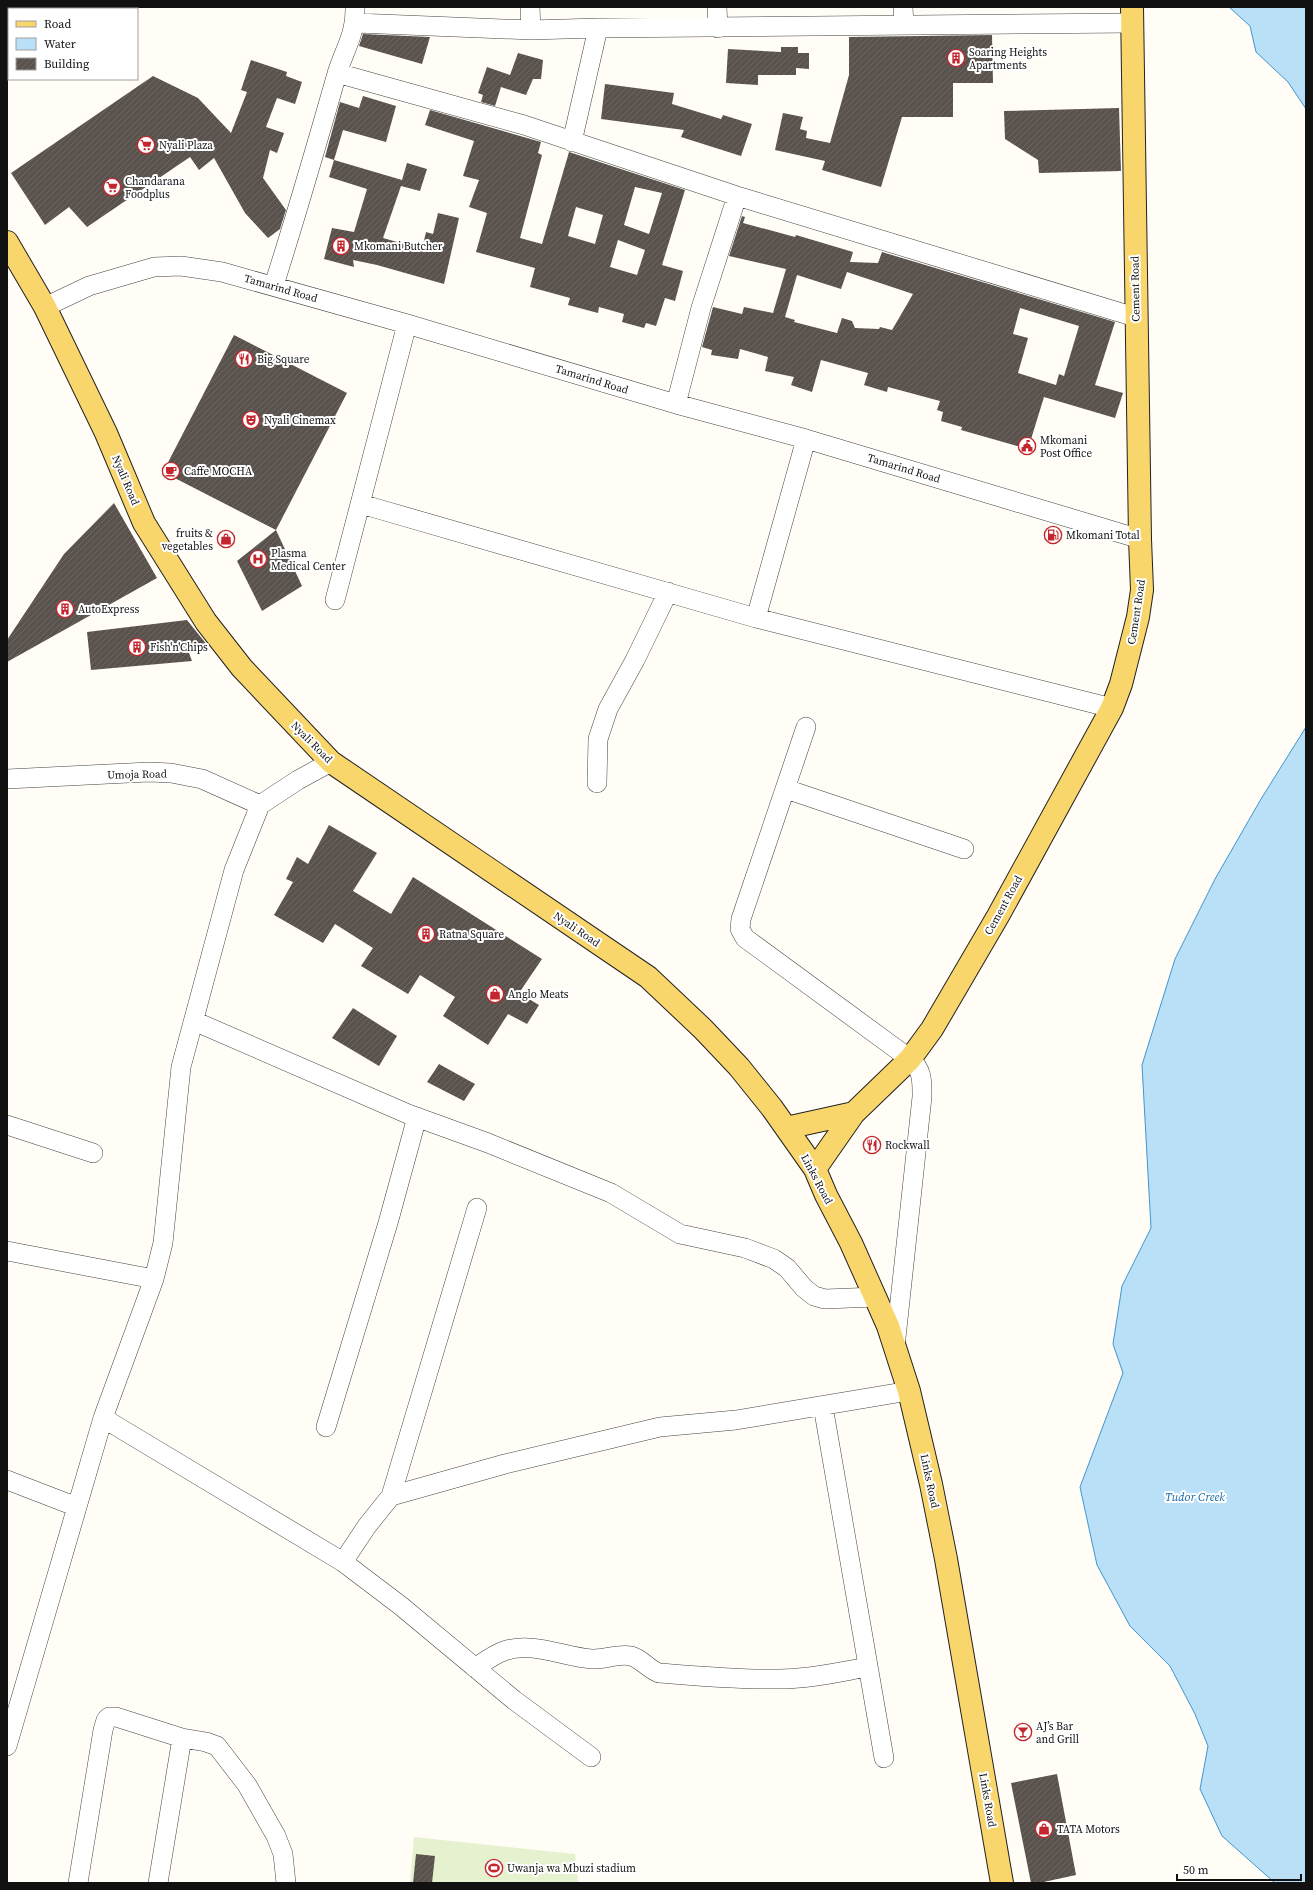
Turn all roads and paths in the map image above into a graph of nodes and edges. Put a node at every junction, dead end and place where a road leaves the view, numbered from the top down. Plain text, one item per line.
1 (530, 7) edge
2 (717, 7) edge
3 (355, 15) edge
4 (1132, 15) edge
5 (903, 16) edge
6 (598, 28) junction
7 (718, 28) junction
8 (531, 30) junction
9 (337, 73) junction
10 (572, 142) junction
11 (737, 196) junction
12 (7, 242) edge
13 (274, 285) junction
14 (45, 307) junction
15 (1135, 317) junction
16 (407, 324) junction
17 (676, 404) junction
18 (806, 439) junction
19 (361, 504) junction
20 (1140, 539) junction
21 (668, 592) junction
22 (335, 600) dead end
23 (756, 618) junction
24 (1112, 708) junction
25 (806, 727) dead end
26 (331, 762) junction
27 (7, 779) edge
28 (597, 782) dead end
29 (786, 789) junction
30 (260, 805) junction
31 (964, 848) dead end
32 (194, 1021) junction
33 (910, 1059) junction
34 (772, 1108) joint
35 (854, 1113) junction
36 (417, 1117) junction
37 (7, 1126) edge
38 (786, 1128) junction
39 (93, 1153) dead end
40 (815, 1170) junction
41 (477, 1208) dead end
42 (7, 1251) edge
43 (154, 1279) junction
44 (876, 1298) junction
45 (895, 1347) junction
46 (909, 1391) junction
47 (823, 1406) junction
48 (103, 1418) junction
49 (326, 1427) dead end
50 (7, 1480) edge
51 (391, 1496) junction
52 (77, 1507) junction
53 (343, 1562) junction
54 (868, 1667) junction
55 (475, 1668) junction
56 (182, 1738) junction
57 (7, 1746) edge
58 (591, 1757) dead end
59 (884, 1758) dead end
60 (78, 1883) edge
61 (158, 1883) edge
62 (286, 1883) edge
63 (1002, 1883) edge

1 - 8 street
2 - 7 street
3 - 8 street
3 - 9 street
4 - 5 street
4 - 15 main road, Cement Road
5 - 7 street
6 - 7 street
6 - 8 street
6 - 10 street
9 - 10 street
9 - 13 street
10 - 11 street
11 - 15 street
11 - 17 street
12 - 14 main road, Nyali Road
13 - 14 street, Tamarind Road
13 - 16 street, Tamarind Road
14 - 26 main road, Nyali Road
15 - 20 main road, Cement Road
16 - 17 street, Tamarind Road
16 - 19 street
17 - 18 street, Tamarind Road
18 - 20 street, Tamarind Road
18 - 23 street
19 - 21 street
19 - 22 street
20 - 24 main road, Cement Road
21 - 23 street
21 - 28 street
23 - 24 street
24 - 33 main road, Cement Road
25 - 29 street
26 - 30 street
26 - 34 main road, Nyali Road
27 - 30 street, Umoja Road
29 - 31 street
29 - 33 street
30 - 32 street
32 - 36 street
32 - 43 street
33 - 35 main road, Cement Road
33 - 45 street
34 - 38 main road, Links Road
35 - 38 main road
35 - 40 main road, Cement Road
36 - 44 street
36 - 49 street
37 - 39 street
38 - 40 main road, Links Road
40 - 44 main road, Links Road
41 - 51 street
42 - 43 street
43 - 48 street
44 - 45 main road, Links Road
45 - 46 main road, Links Road
46 - 47 street
46 - 63 main road, Links Road
47 - 51 street
47 - 54 street
48 - 52 street
48 - 53 street
50 - 52 street
51 - 53 street
52 - 57 street
53 - 55 street
54 - 55 street
54 - 59 street
55 - 58 street
56 - 60 street
56 - 61 street
56 - 62 street

